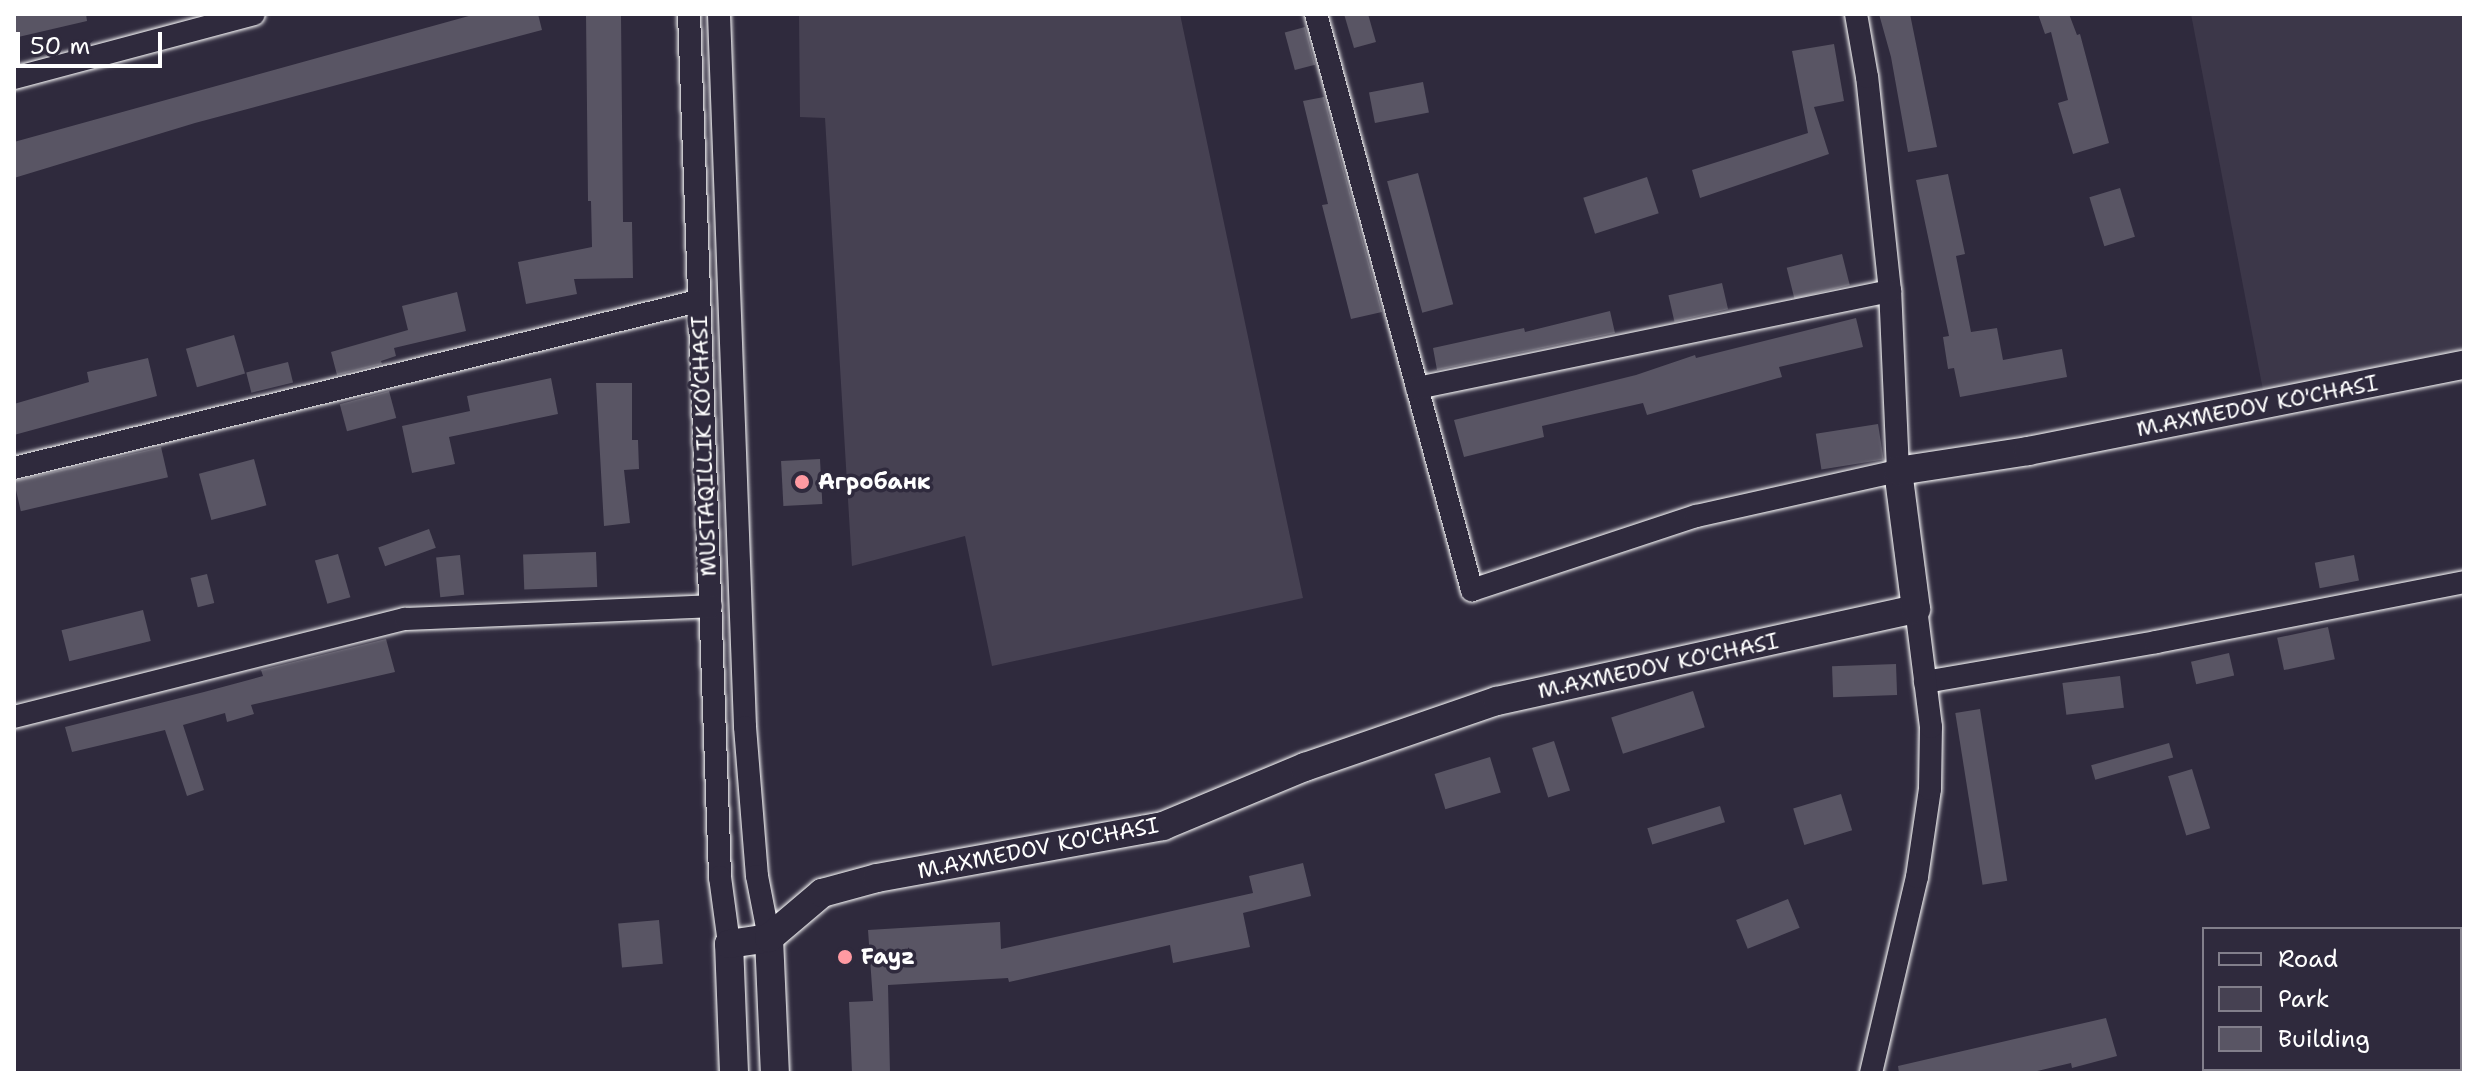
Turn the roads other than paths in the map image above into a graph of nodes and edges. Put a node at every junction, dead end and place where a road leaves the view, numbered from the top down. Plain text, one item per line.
1 (254, 14) edge
2 (689, 14) edge
3 (719, 14) edge
4 (1316, 14) edge
5 (1856, 14) edge
6 (14, 78) edge
7 (1890, 291) junction
8 (698, 301) junction
9 (2464, 365) edge
10 (1417, 388) junction
11 (14, 468) edge
12 (1899, 480) junction
13 (2464, 582) edge
14 (711, 606) junction
15 (1916, 609) junction
16 (1925, 682) junction
17 (14, 717) edge
18 (769, 938) junction
19 (729, 944) junction
20 (734, 1073) edge
21 (775, 1073) edge
22 (1871, 1073) edge

1 - 6 street
2 - 8 street, MUSTAQILLIK KO’CHASI
3 - 18 street, MUSTAQILLIK KO’CHASI
4 - 10 street
5 - 7 street
7 - 10 street
7 - 12 street
8 - 11 street
8 - 14 street, MUSTAQILLIK KO’CHASI
9 - 12 main road, M.AXMEDOV KO'CHASI
10 - 12 street
12 - 15 main road
13 - 16 street
14 - 17 street
14 - 19 street, MUSTAQILLIK KO’CHASI
15 - 16 street
15 - 18 main road, M.AXMEDOV KO'CHASI
16 - 22 street
18 - 19 main road
18 - 21 main road
19 - 20 main road

